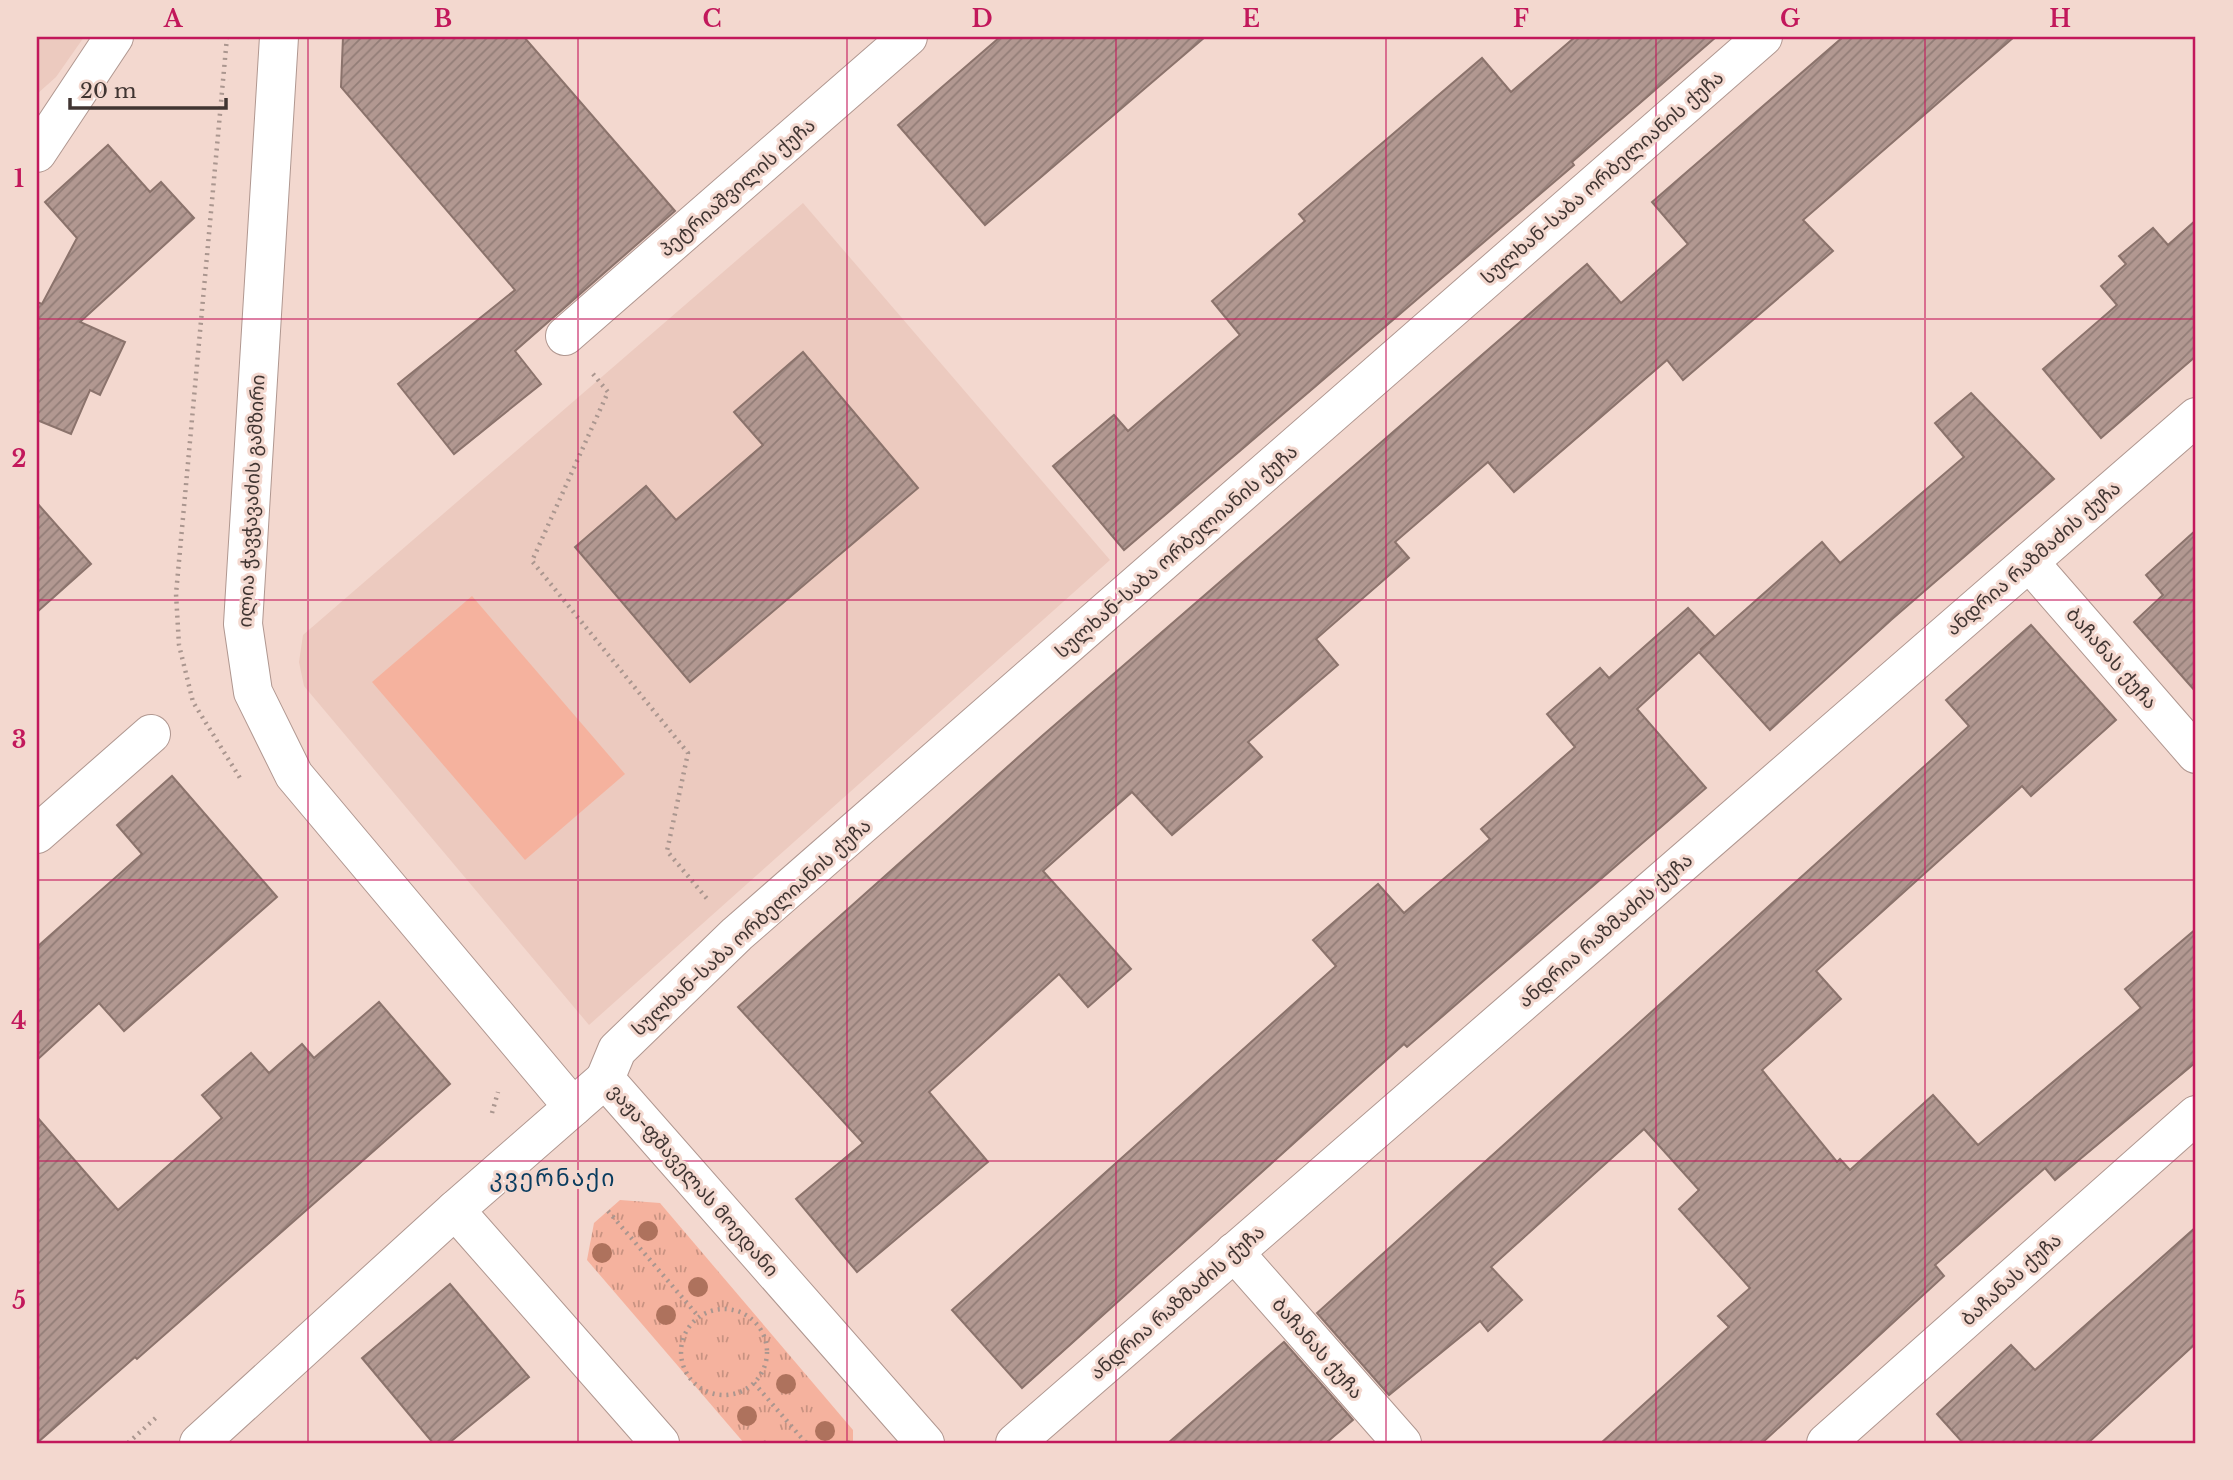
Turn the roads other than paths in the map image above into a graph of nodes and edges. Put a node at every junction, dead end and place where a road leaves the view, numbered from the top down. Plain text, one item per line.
1 (114, 37) edge
2 (279, 37) edge
3 (908, 37) edge
4 (1763, 37) edge
5 (37, 153) edge
6 (565, 336) road end
7 (2196, 417) edge
8 (2029, 562) junction
9 (151, 734) dead end
10 (2196, 754) edge
11 (37, 834) edge
12 (605, 1079) junction
13 (573, 1107) junction
14 (2196, 1115) edge
15 (455, 1210) junction
16 (1234, 1252) junction
17 (199, 1443) edge
18 (660, 1443) edge
19 (925, 1443) edge
20 (1015, 1443) edge
21 (1402, 1443) edge
22 (1826, 1443) edge

1 - 5 street
2 - 13 street, ილია ჭავჭავაძის გამზირი
3 - 6 street, პეტრიაშვილის ქუჩა
4 - 12 street, სულხან-საბა ორბელიანის ქუჩა
7 - 8 street, ანდრია რაზმაძის ქუჩა
8 - 10 street, ბაჩანას ქუჩა
8 - 16 street, ანდრია რაზმაძის ქუჩა
9 - 11 street
12 - 13 street, ვაჟა-ფშაველას მოედანი
12 - 19 street, ვაჟა-ფშაველას მოედანი
13 - 15 street, ვაჟა-ფშაველას მოედანი
14 - 22 street, ბაჩანას ქუჩა
15 - 17 street
15 - 18 street
16 - 20 street, ანდრია რაზმაძის ქუჩა
16 - 21 street, ბაჩანას ქუჩა

